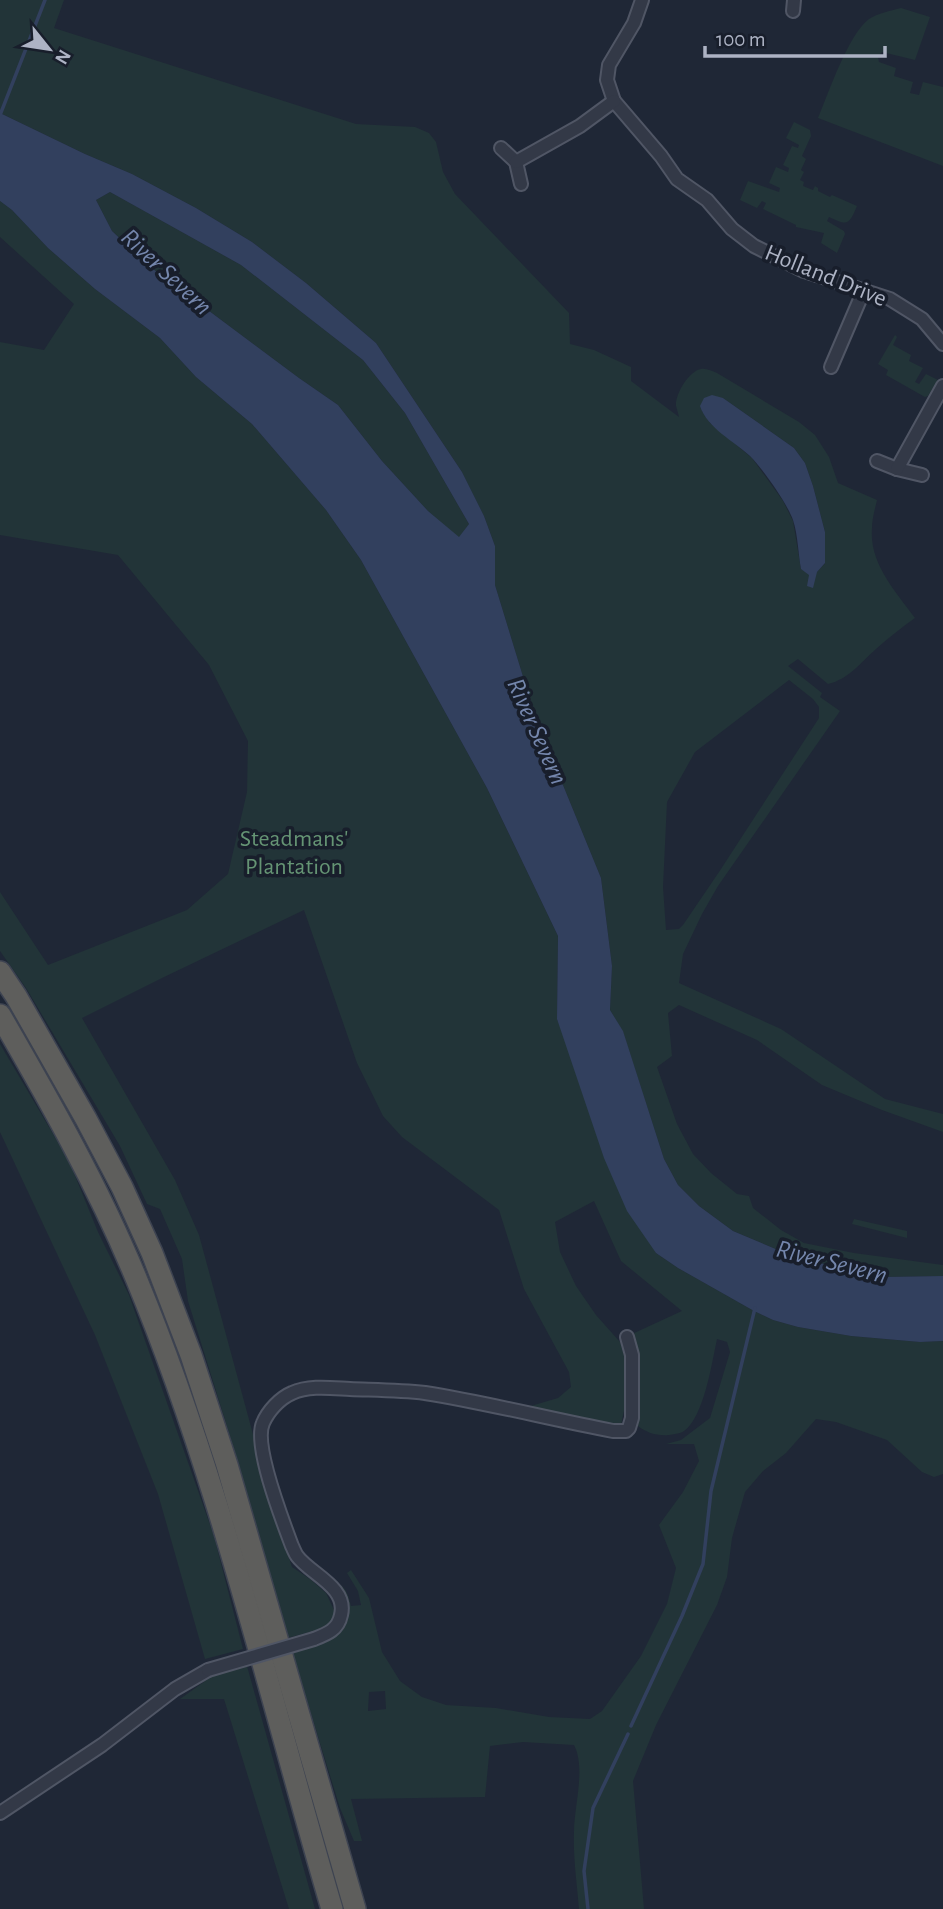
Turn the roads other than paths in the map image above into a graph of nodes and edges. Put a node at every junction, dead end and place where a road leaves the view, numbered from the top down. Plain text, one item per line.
1 (642, 0) edge
2 (614, 101) junction
3 (501, 148) dead end
4 (516, 162) junction
5 (521, 184) dead end
6 (864, 290) junction
7 (943, 344) edge
8 (831, 367) dead end
9 (943, 386) edge
10 (877, 461) dead end
11 (897, 469) junction
12 (922, 475) dead end
13 (0, 972) edge
14 (0, 1014) edge
15 (627, 1337) dead end
16 (0, 1813) edge
17 (330, 1909) edge
18 (355, 1909) edge

1 - 2 street
2 - 4 street
2 - 6 street, Holland Drive
3 - 4 street
4 - 5 street
6 - 7 street, Holland Drive
6 - 8 street
9 - 11 street
10 - 11 street
11 - 12 street
13 - 18 highway
14 - 17 highway
15 - 16 street, bridge

